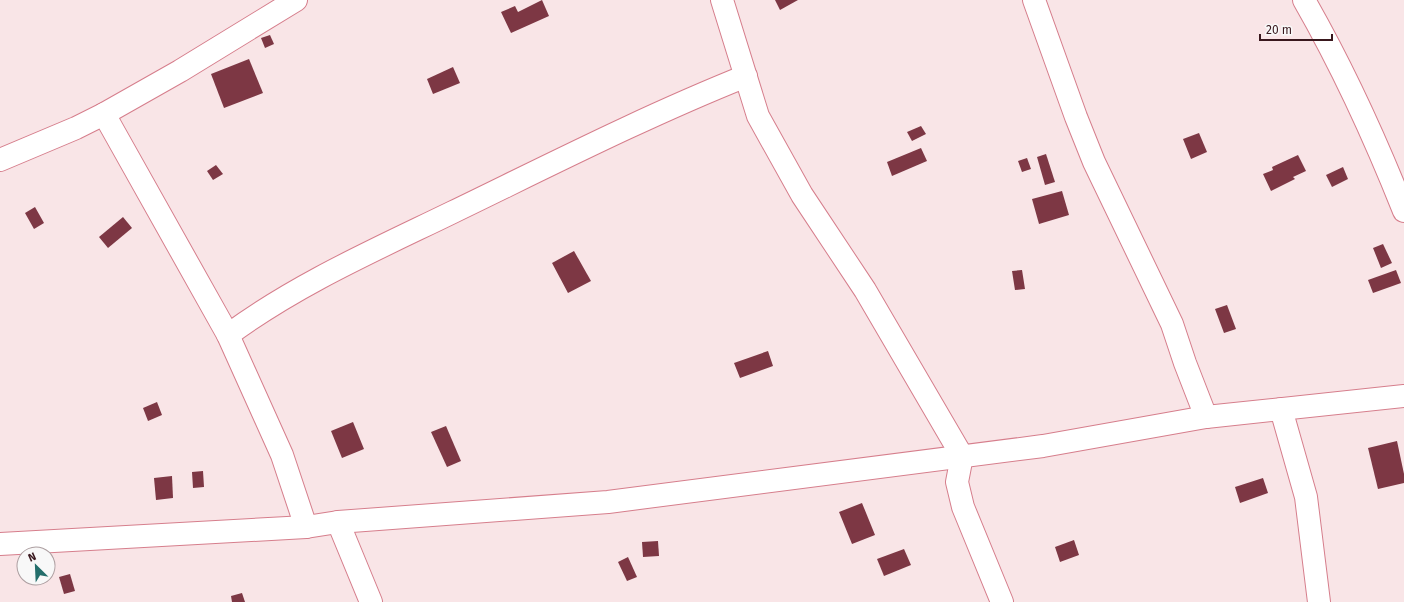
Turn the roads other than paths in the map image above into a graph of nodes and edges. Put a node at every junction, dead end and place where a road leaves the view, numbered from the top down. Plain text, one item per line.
1 (296, 0) edge
2 (722, 0) edge
3 (1034, 0) edge
4 (1304, 0) edge
5 (746, 76) junction
6 (104, 114) junction
7 (0, 160) edge
8 (1404, 211) edge
9 (228, 335) junction
10 (1404, 396) edge
11 (1280, 409) junction
12 (1206, 417) junction
13 (962, 456) junction
14 (338, 522) junction
15 (306, 527) junction
16 (0, 544) edge
17 (371, 602) edge
18 (1002, 602) edge
19 (1319, 602) edge

1 - 6 street
2 - 5 street
3 - 12 street
4 - 8 street
5 - 9 street
5 - 13 street
6 - 7 street
6 - 9 street
9 - 15 street
10 - 11 street
11 - 12 street
11 - 19 street
12 - 13 street
13 - 14 street
13 - 18 street
14 - 15 street
14 - 17 street
15 - 16 street

